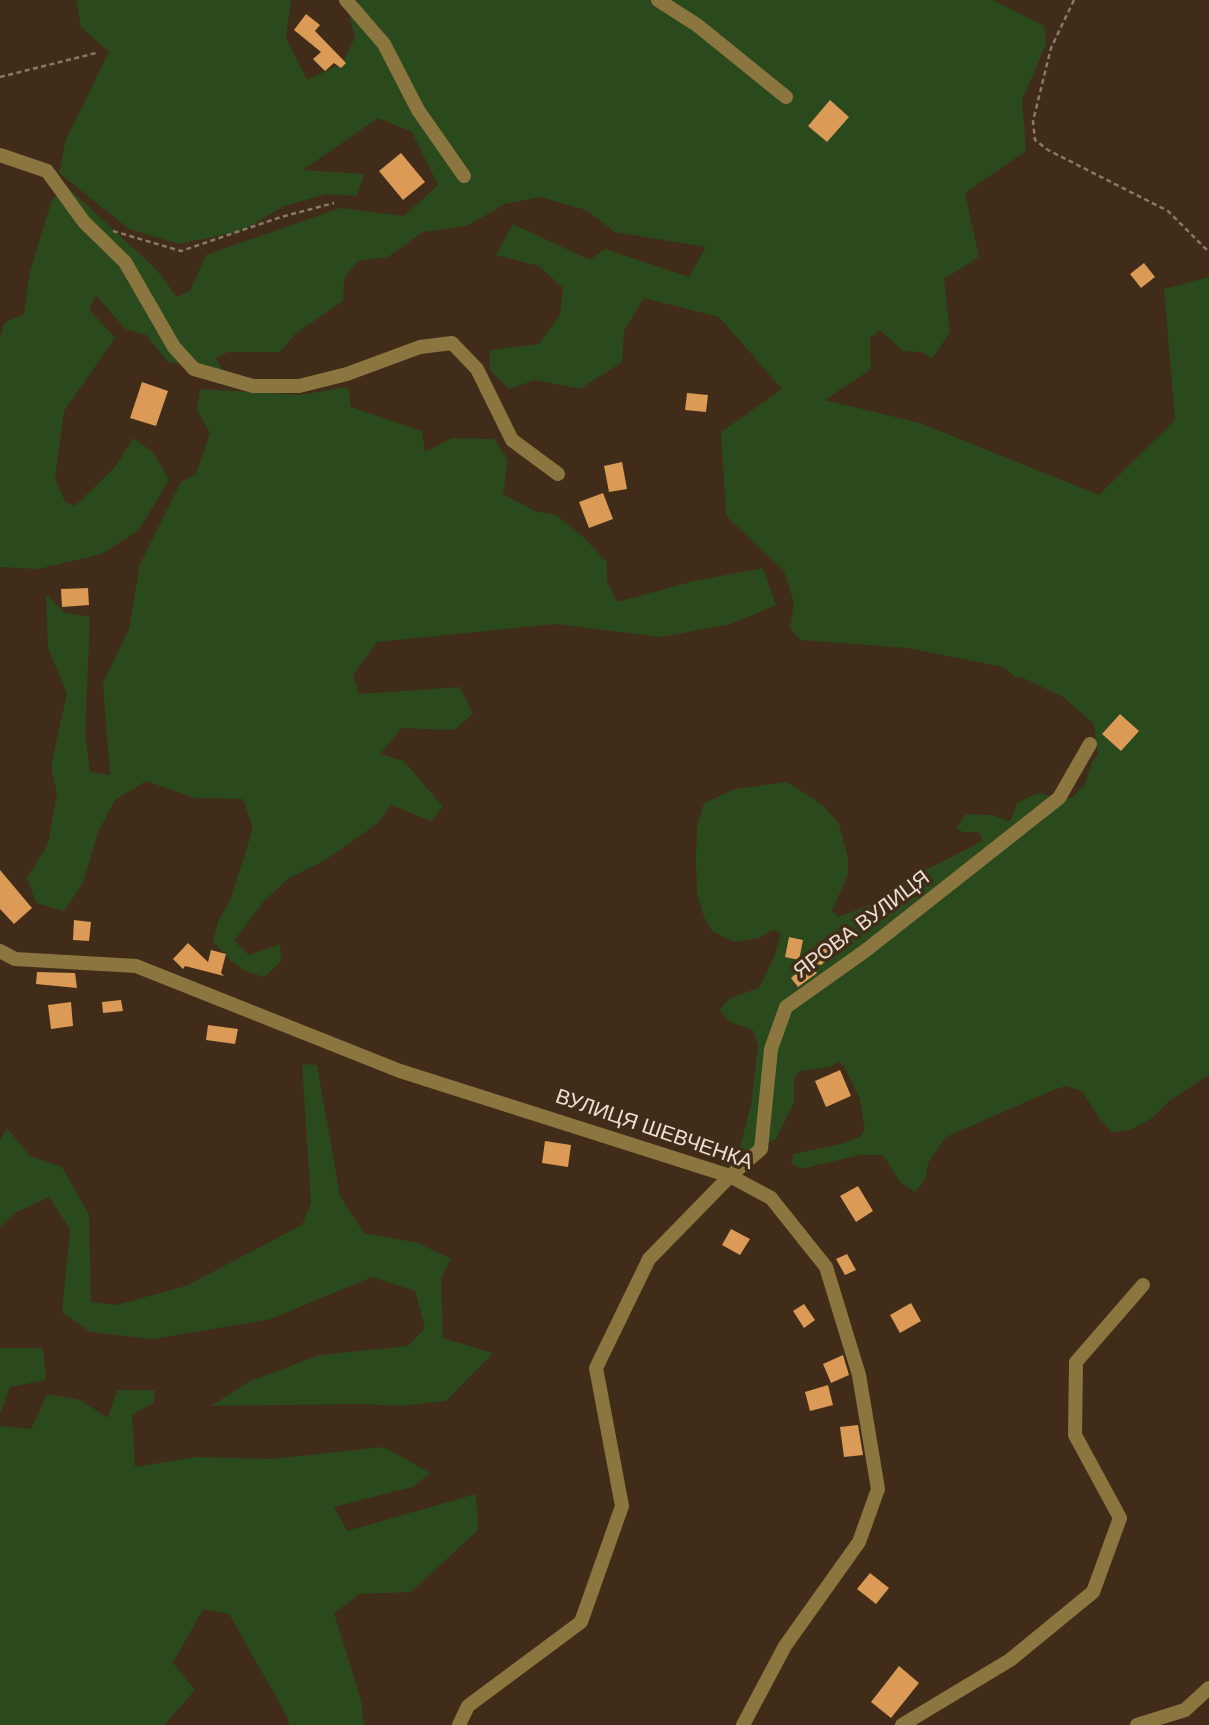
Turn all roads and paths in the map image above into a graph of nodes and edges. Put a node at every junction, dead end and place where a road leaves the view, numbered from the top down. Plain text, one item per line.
1 (346, 0) edge
2 (658, 0) edge
3 (1074, 0) edge
4 (96, 53) dead end
5 (0, 77) edge
6 (786, 97) dead end
7 (0, 155) edge
8 (464, 176) dead end
9 (334, 203) dead end
10 (108, 229) dead end
11 (1209, 252) edge
12 (558, 474) dead end
13 (1090, 744) dead end
14 (0, 951) edge
15 (730, 1176) junction
16 (1143, 1285) dead end
17 (1209, 1688) edge
18 (459, 1725) edge
19 (743, 1725) edge
20 (902, 1725) edge
21 (1136, 1725) edge

1 - 8 street
2 - 6 street
3 - 11 path
4 - 5 path
7 - 12 street
9 - 10 path
13 - 15 street, ЯРОВА ВУЛИЦЯ
14 - 15 street, ВУЛИЦЯ ШЕВЧЕНКА
15 - 18 street, ЯРОВА ВУЛИЦЯ
15 - 19 street, ВУЛИЦЯ ШЕВЧЕНКА
16 - 20 street
17 - 21 street

